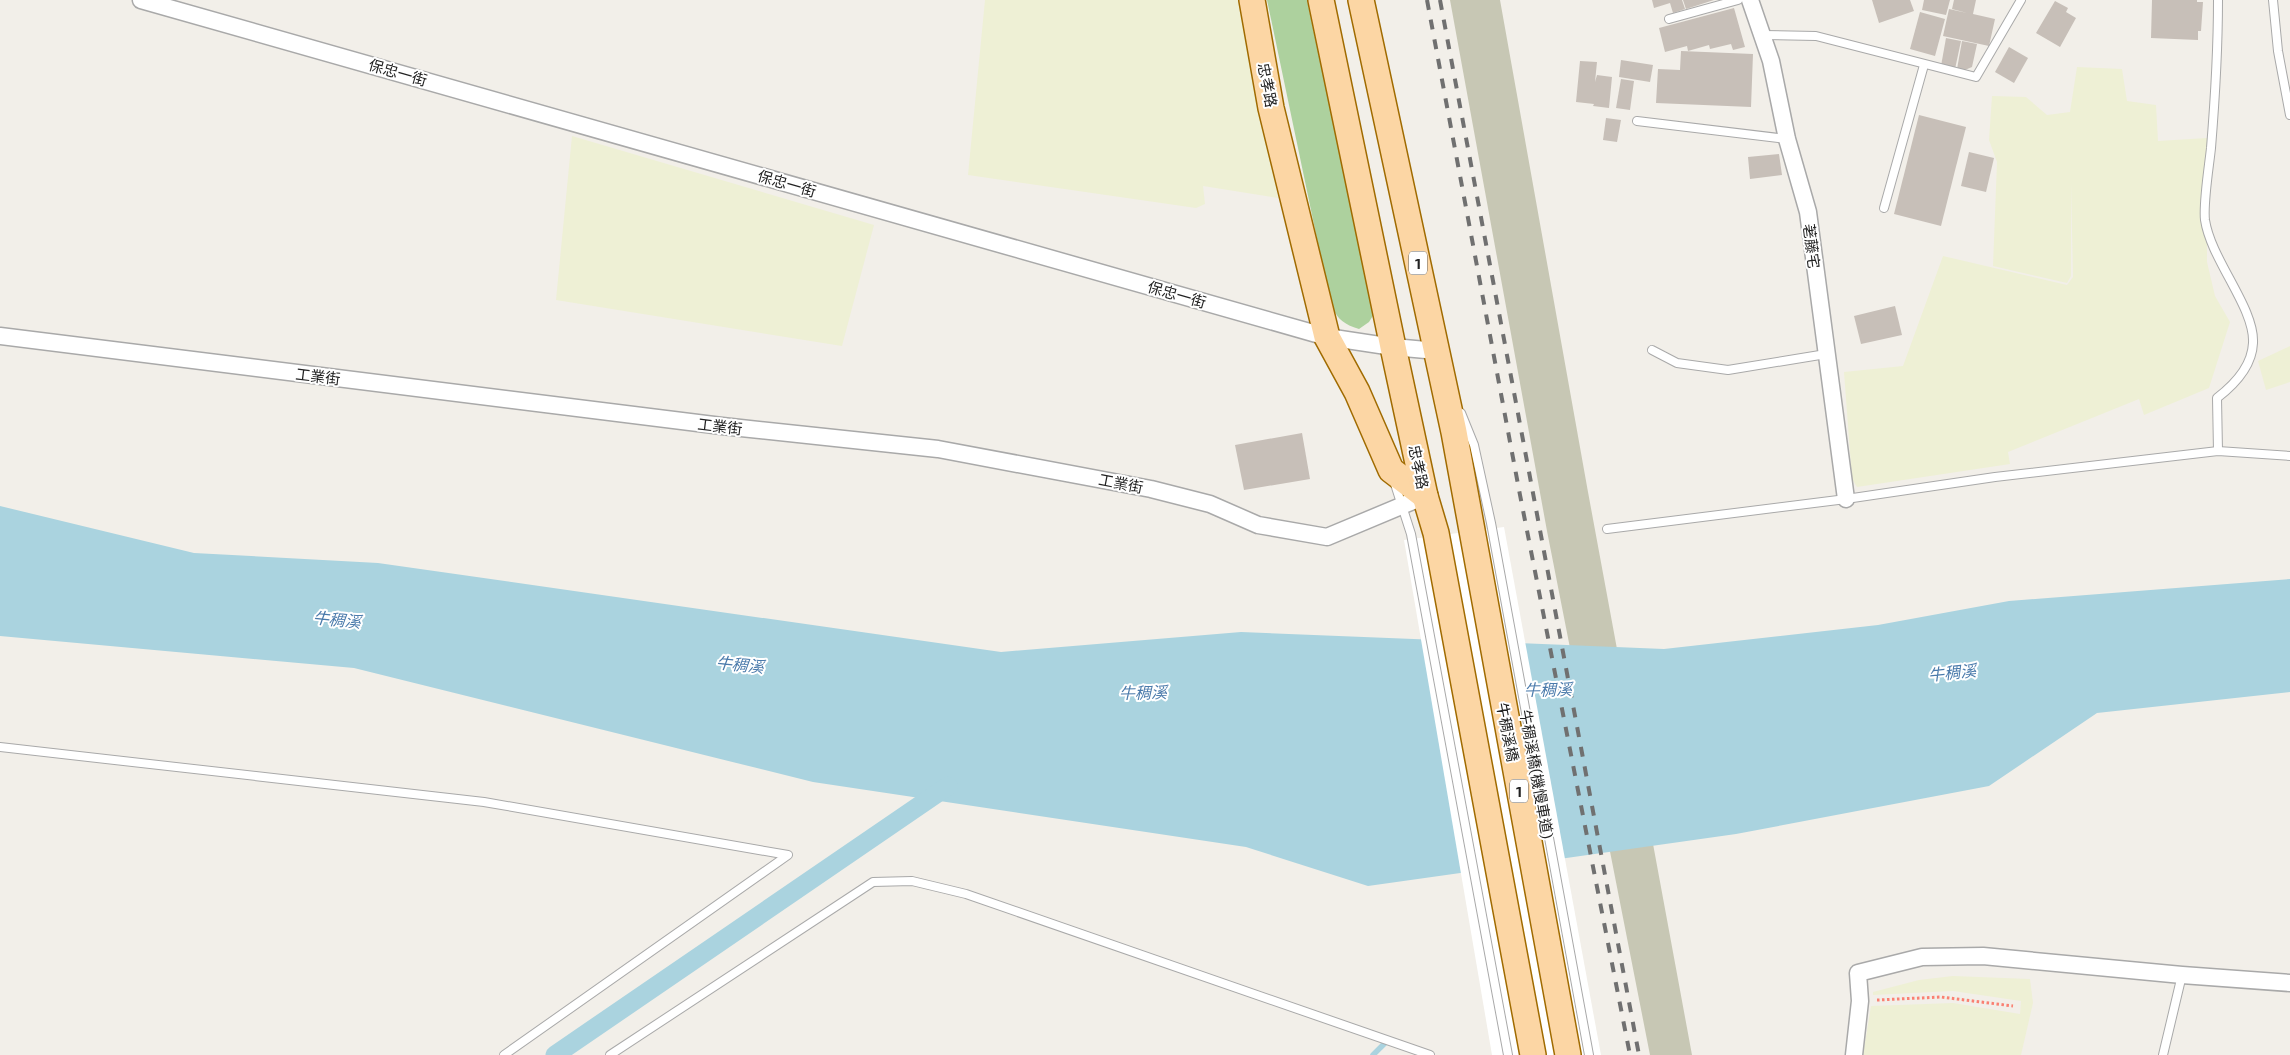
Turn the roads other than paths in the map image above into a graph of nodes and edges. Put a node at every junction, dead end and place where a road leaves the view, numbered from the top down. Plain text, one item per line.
1 (141, 0) edge
2 (1252, 0) edge
3 (1321, 0) edge
4 (1361, 0) edge
5 (1738, 0) edge
6 (1750, 0) edge
7 (2021, 0) edge
8 (2218, 0) edge
9 (2274, 0) edge
10 (1669, 19) dead end
11 (1761, 35) junction
12 (1924, 65) junction
13 (2290, 115) edge
14 (1637, 121) dead end
15 (1788, 139) junction
16 (1884, 208) dead end
17 (0, 336) edge
18 (1327, 336) junction
19 (1393, 347) junction
20 (1652, 350) dead end
21 (1436, 351) junction
22 (1826, 354) junction
23 (2218, 451) junction
24 (2290, 456) edge
25 (1391, 470) junction
26 (1425, 496) junction
27 (1846, 499) junction
28 (1402, 506) junction
29 (1480, 524) junction
30 (1607, 529) dead end
31 (0, 747) edge
32 (2182, 976) junction
33 (2290, 983) edge
34 (504, 1055) edge
35 (610, 1055) edge
36 (1430, 1055) edge
37 (1508, 1055) edge
38 (1533, 1055) edge
39 (1568, 1055) edge
40 (1589, 1055) edge
41 (1854, 1055) edge
42 (2163, 1055) edge

1 - 18 street, 保忠一街
2 - 18 main road, 忠孝路
3 - 19 main road, 忠孝路
4 - 21 main road, 1
5 - 10 lane
6 - 11 street, 荖藤宅
7 - 12 lane
8 - 23 lane
9 - 13 lane
11 - 12 lane
11 - 15 street, 荖藤宅
12 - 16 lane
14 - 15 lane
15 - 22 street, 荖藤宅
17 - 28 street, 工業街
18 - 19 street, 保忠一街
18 - 25 main road, 忠孝路
19 - 21 street, 保忠一街
19 - 26 main road, 忠孝路
20 - 22 lane
21 - 29 main road, 1
22 - 27 street, 荖藤宅
23 - 24 lane
23 - 27 lane
25 - 26 main road, 忠孝路
25 - 28 lane
26 - 28 street, 工業街
26 - 38 main road
27 - 30 lane
28 - 37 lane
29 - 39 main road, 牛稠溪橋 / 1
29 - 40 lane, 牛稠溪橋(機慢車道)
31 - 34 lane
32 - 33 street
32 - 41 street
32 - 42 lane
35 - 36 lane

